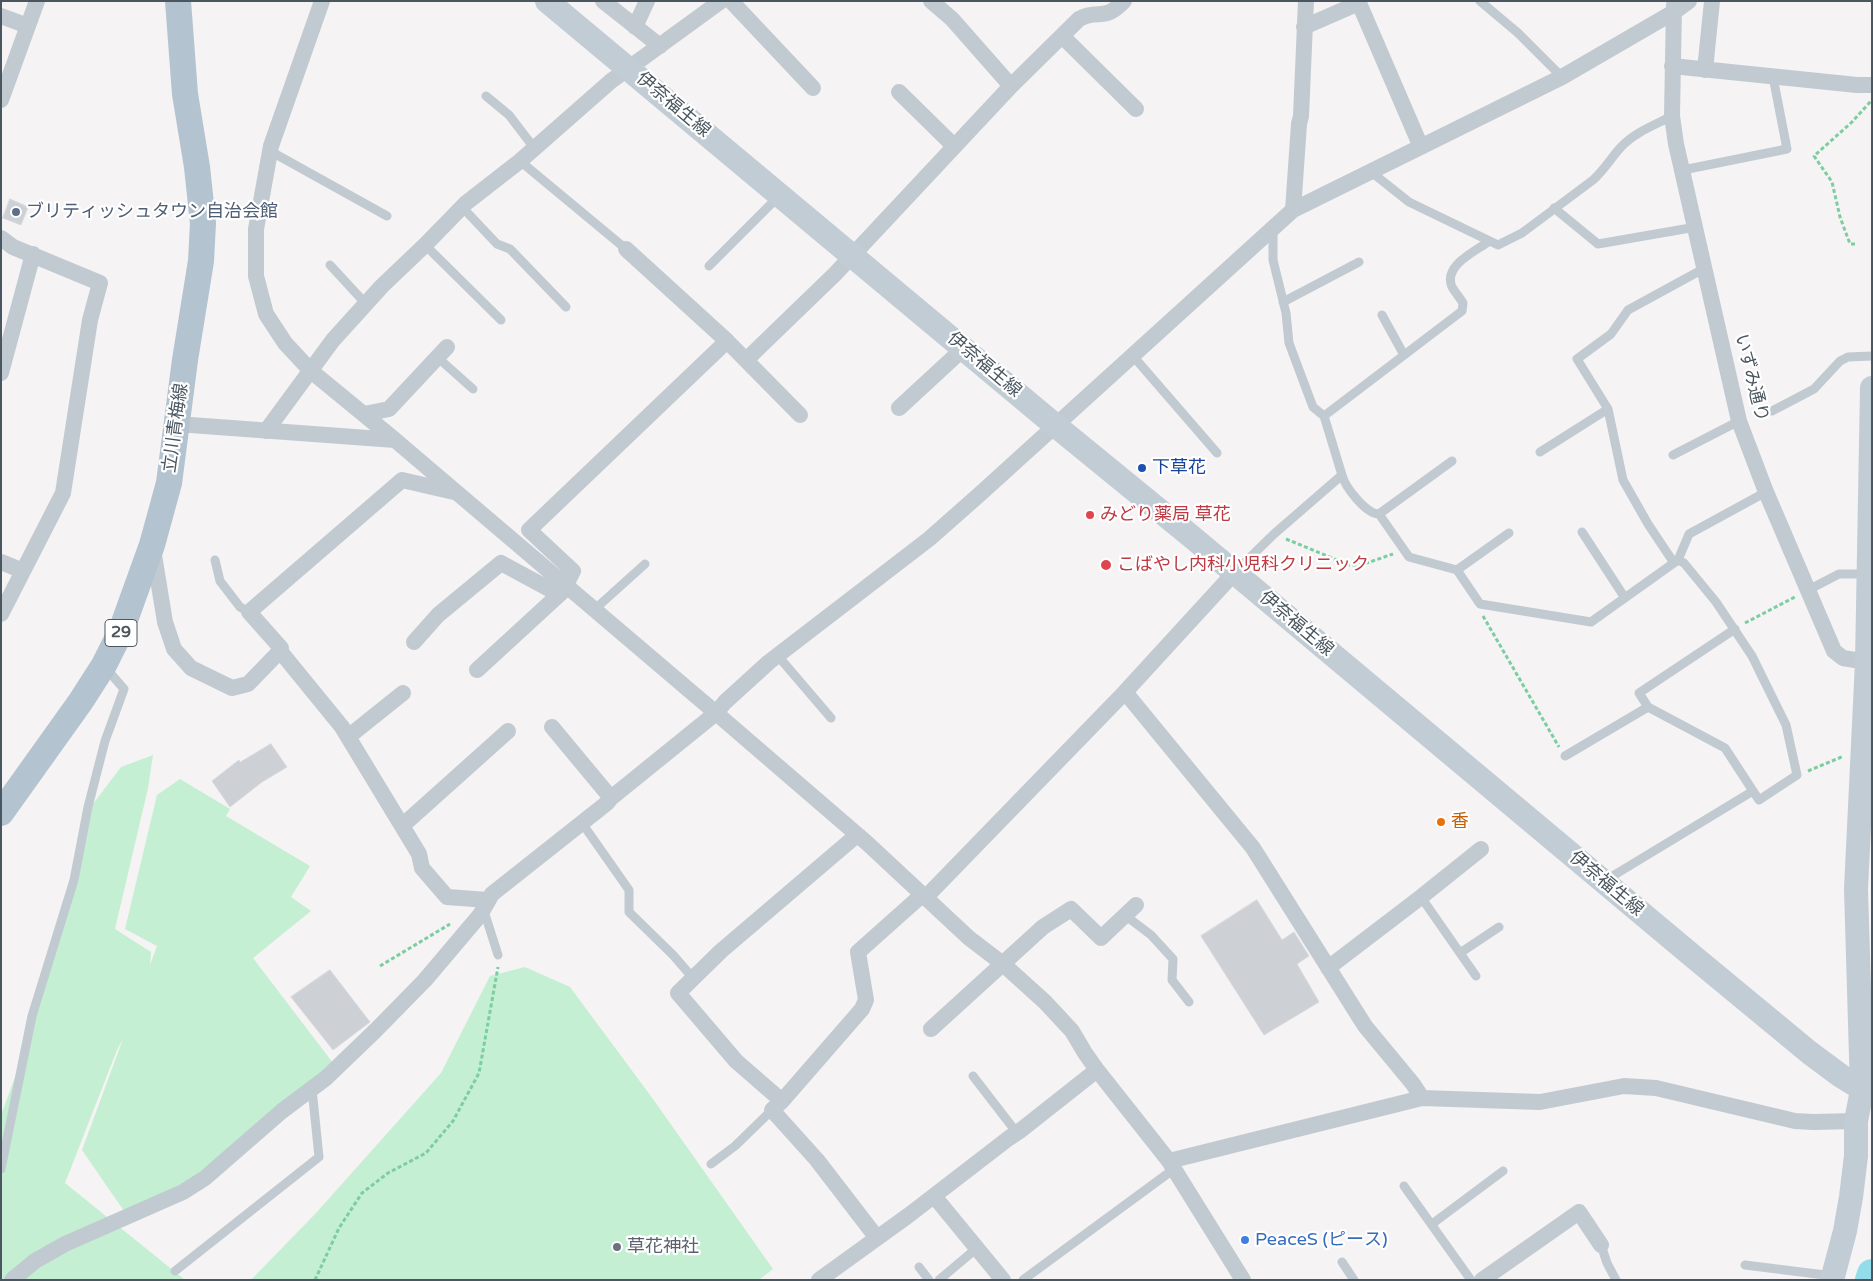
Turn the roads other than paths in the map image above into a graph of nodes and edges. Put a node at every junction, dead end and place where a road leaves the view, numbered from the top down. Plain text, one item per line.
1 (37, 1) edge
2 (178, 1) edge
3 (322, 1) edge
4 (547, 1) edge
5 (603, 1) edge
6 (647, 1) edge
7 (721, 1) edge
8 (731, 1) edge
9 (931, 1) edge
10 (1124, 1) edge
11 (1306, 1) edge
12 (1480, 1) edge
13 (1689, 1) edge
14 (1712, 1) edge
15 (1674, 7) edge
16 (1, 16) edge
17 (28, 26) junction
18 (635, 27) junction
19 (1304, 27) junction
20 (1062, 36) junction
21 (660, 46) junction
22 (1672, 66) junction
23 (628, 68) junction
24 (1705, 70) junction
25 (1773, 76) junction
26 (1562, 77) junction
27 (1872, 85) edge
28 (1011, 86) junction
29 (813, 88) dead end
30 (899, 92) dead end
31 (486, 96) dead end
32 (1, 100) edge
33 (1136, 108) dead end
34 (1672, 116) junction
35 (954, 146) junction
36 (1421, 147) junction
37 (534, 149) junction
38 (270, 151) junction
39 (520, 161) junction
40 (1683, 170) junction
41 (1370, 171) junction
42 (780, 195) junction
43 (462, 207) junction
44 (1554, 208) junction
45 (1293, 210) junction
46 (387, 216) dead end
47 (1273, 227) junction
48 (1696, 227) junction
49 (1, 238) edge
50 (1488, 242) junction
51 (425, 245) junction
52 (626, 249) joint
53 (33, 254) junction
54 (852, 255) junction
55 (1359, 262) dead end
56 (330, 265) dead end
57 (710, 266) dead end
58 (1705, 268) junction
59 (1283, 302) junction
60 (366, 304) junction
61 (566, 307) dead end
62 (1382, 315) dead end
63 (501, 320) dead end
64 (727, 341) junction
65 (964, 348) junction
66 (442, 352) joint
67 (1404, 355) junction
68 (1133, 356) junction
69 (1872, 356) edge
70 (746, 360) junction
71 (311, 371) junction
72 (1, 373) edge
73 (1872, 388) edge
74 (473, 390) dead end
75 (899, 408) dead end
76 (1608, 409) junction
77 (1772, 411) dead end
78 (364, 414) junction
79 (800, 415) dead end
80 (1324, 416) junction
81 (1739, 421) junction
82 (177, 424) junction
83 (1056, 426) junction
84 (266, 431) junction
85 (395, 440) junction
86 (1540, 452) dead end
87 (1217, 453) dead end
88 (1673, 455) dead end
89 (1452, 461) dead end
90 (1342, 475) junction
91 (1766, 492) junction
92 (459, 494) junction
93 (1379, 514) junction
94 (1582, 532) dead end
95 (1509, 533) dead end
96 (1870, 534) edge
97 (152, 545) junction
98 (215, 560) dead end
99 (1676, 561) junction
100 (1, 562) edge
101 (645, 564) dead end
102 (1457, 570) junction
103 (23, 571) junction
104 (1235, 572) junction
105 (1868, 574) junction
106 (566, 584) junction
107 (1808, 590) junction
108 (1625, 598) junction
109 (595, 609) junction
110 (249, 612) junction
111 (1, 614) edge
112 (1735, 629) junction
113 (414, 642) dead end
114 (280, 651) junction
115 (778, 656) junction
116 (1867, 662) junction
117 (104, 665) junction
118 (477, 670) dead end
119 (1125, 692) junction
120 (402, 693) dead end
121 (1648, 707) junction
122 (716, 712) junction
123 (831, 718) dead end
124 (552, 727) dead end
125 (508, 731) dead end
126 (348, 737) junction
127 (1860, 748) edge
128 (1564, 756) road end
129 (1753, 791) junction
130 (611, 798) junction
131 (1, 813) edge
132 (582, 823) junction
133 (402, 826) junction
134 (857, 835) junction
135 (1481, 848) dead end
136 (1603, 882) junction
137 (924, 896) junction
138 (1421, 897) junction
139 (486, 904) junction
140 (1131, 911) joint
141 (1499, 928) dead end
142 (1460, 953) junction
143 (498, 955) road end
144 (1002, 964) junction
145 (1328, 968) junction
146 (1476, 976) dead end
147 (693, 978) junction
148 (1188, 1002) dead end
149 (931, 1029) dead end
150 (1097, 1070) junction
151 (972, 1076) dead end
152 (312, 1089) junction
153 (1868, 1093) edge
154 (1422, 1098) junction
155 (777, 1106) junction
156 (1856, 1121) junction
157 (1017, 1133) junction
158 (711, 1164) dead end
159 (1171, 1165) junction
160 (1, 1169) edge
161 (1503, 1171) dead end
162 (1404, 1186) dead end
163 (934, 1196) junction
164 (1432, 1224) junction
165 (877, 1238) junction
166 (1601, 1246) joint
167 (978, 1248) junction
168 (1342, 1262) dead end
169 (1745, 1265) dead end
170 (919, 1267) dead end
171 (175, 1271) dead end
172 (1833, 1278) edge
173 (12, 1280) edge
174 (819, 1280) edge
175 (929, 1280) edge
176 (939, 1280) edge
177 (1003, 1280) edge
178 (1023, 1280) edge
179 (1243, 1280) edge
180 (1354, 1280) edge
181 (1471, 1280) edge
182 (1482, 1280) edge
183 (1616, 1280) edge

1 - 17 street
2 - 82 main road, 立川青梅線 / 29
3 - 38 street
4 - 23 main road, 伊奈福生線
5 - 18 street
6 - 18 street
7 - 21 street
8 - 29 street
9 - 28 street
10 - 20 street
11 - 19 street
12 - 26 lane
13 - 15 street
14 - 24 street
15 - 22 street, いずみ通り
15 - 26 street
16 - 17 street
17 - 32 street
18 - 21 street
19 - 36 street
19 - 45 street
20 - 28 street
20 - 33 street
21 - 23 street
22 - 24 street
22 - 34 street, いずみ通り
23 - 37 street
23 - 42 main road, 伊奈福生線
24 - 25 street
25 - 27 street
25 - 40 lane
26 - 36 street
28 - 35 street
30 - 35 street
31 - 37 lane
34 - 40 street, いずみ通り
34 - 44 lane
35 - 54 street
36 - 41 street
37 - 39 street
38 - 46 lane
38 - 71 street
39 - 43 street
39 - 52 lane
40 - 48 street, いずみ通り
41 - 45 street
41 - 50 lane
42 - 54 main road, 伊奈福生線
42 - 57 lane
43 - 51 street
43 - 61 lane
44 - 48 lane
44 - 50 lane
45 - 47 street
47 - 59 lane
47 - 68 street
48 - 58 street, いずみ通り
49 - 53 street
50 - 67 lane
51 - 60 street
51 - 63 lane
52 - 64 street
53 - 72 street
53 - 103 street
54 - 65 main road, 伊奈福生線
54 - 70 street
55 - 59 lane
56 - 60 lane
58 - 76 lane
58 - 81 street, いずみ通り
59 - 80 lane
60 - 71 street
62 - 67 lane
64 - 70 street
64 - 106 street
65 - 75 street
65 - 83 main road, 伊奈福生線
66 - 74 lane
66 - 78 street
67 - 80 lane
68 - 83 street
68 - 87 lane
69 - 77 lane
70 - 79 street
71 - 78 street
71 - 84 street
73 - 96 main road
76 - 86 lane
76 - 99 lane
78 - 85 street
80 - 90 lane
81 - 88 lane
81 - 91 street, いずみ通り
82 - 84 street
82 - 97 main road, 立川青梅線 / 29
83 - 104 main road, 伊奈福生線
83 - 115 street
84 - 85 street
85 - 92 street
89 - 93 lane
90 - 93 lane
90 - 104 lane
91 - 99 lane
91 - 107 street, いずみ通り
92 - 106 street
92 - 110 street
93 - 102 lane
94 - 108 lane
95 - 102 lane
96 - 105 main road
97 - 114 street
97 - 117 main road, 立川青梅線 / 29
98 - 110 lane
99 - 108 lane
99 - 112 lane
100 - 103 street
101 - 109 lane
102 - 108 lane
103 - 111 street
104 - 119 street
104 - 136 main road, 伊奈福生線
105 - 107 lane
105 - 116 main road
106 - 109 street
106 - 113 street
106 - 118 street
107 - 116 street, いずみ通り
109 - 122 street
110 - 114 street
112 - 121 lane
112 - 129 lane
114 - 126 street
115 - 122 street
115 - 123 lane
116 - 127 main road
117 - 131 main road, 立川青梅線 / 29
117 - 160 lane
119 - 137 street
119 - 145 street
120 - 126 street
121 - 128 lane
121 - 129 lane
122 - 130 street
122 - 134 street
124 - 130 street
125 - 133 street
126 - 133 street
127 - 153 main road
129 - 136 lane
130 - 132 street
132 - 139 street
132 - 147 lane
133 - 139 street
134 - 137 street
134 - 147 street
135 - 138 street
136 - 153 main road, 伊奈福生線
137 - 144 street
137 - 155 street
138 - 142 lane
138 - 145 street
139 - 143 lane
139 - 152 street
140 - 144 street
140 - 148 lane
141 - 142 lane
142 - 146 lane
144 - 149 street
144 - 150 street
145 - 154 street
147 - 155 street
150 - 157 street
150 - 159 street
151 - 157 lane
152 - 171 lane
152 - 173 street
153 - 156 main road
154 - 156 street
154 - 159 street
155 - 158 lane
155 - 165 street
156 - 172 main road
157 - 163 street
159 - 178 lane
159 - 179 street
161 - 164 lane
162 - 164 lane
163 - 165 street
163 - 167 street
164 - 181 lane
165 - 174 street
166 - 182 street
166 - 183 lane
167 - 176 lane
167 - 177 street
168 - 180 lane
169 - 172 lane
170 - 175 lane

